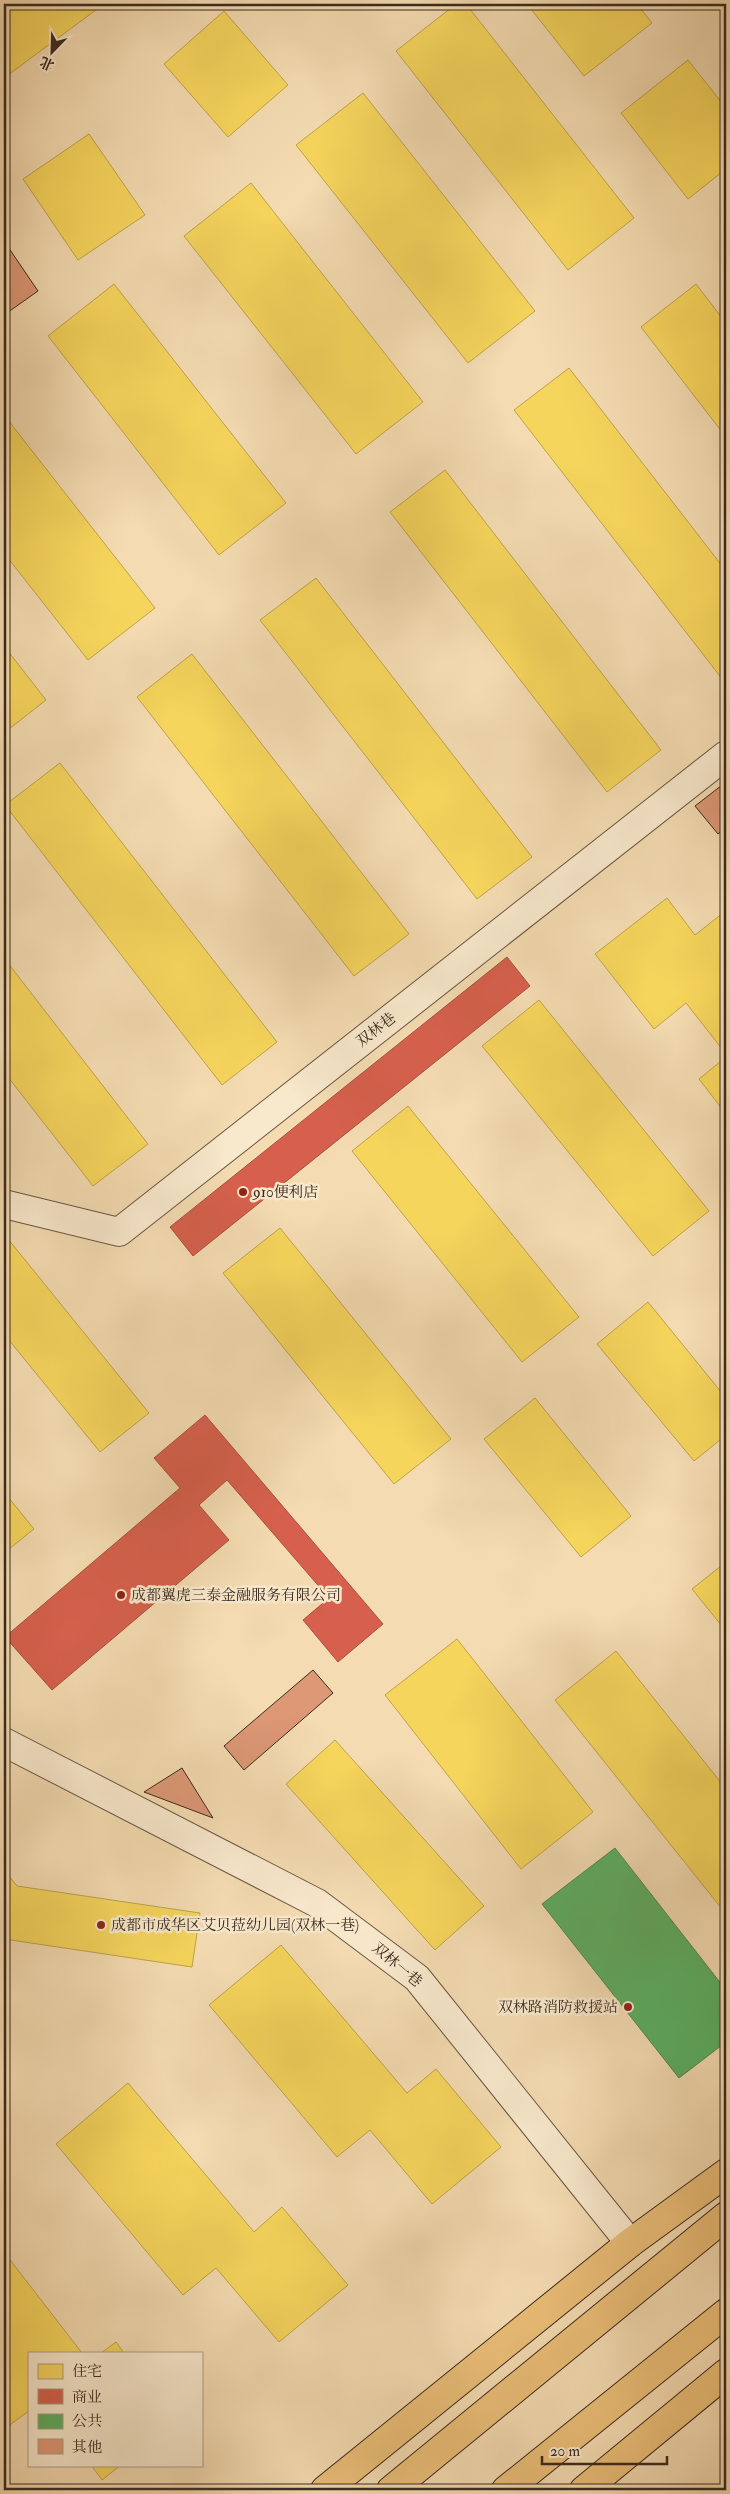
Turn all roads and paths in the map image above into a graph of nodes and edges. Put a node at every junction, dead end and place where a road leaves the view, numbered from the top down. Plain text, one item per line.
1 (726, 755) edge
2 (4, 1204) edge
3 (4, 1742) edge
4 (726, 2173) edge
5 (726, 2216) edge
6 (630, 2243) junction
7 (726, 2313) edge
8 (726, 2373) edge
9 (596, 2486) edge
10 (325, 2490) edge
11 (391, 2490) edge
12 (506, 2490) edge

1 - 2 street, 双林巷
3 - 6 street, 双林一巷
4 - 6 main road
5 - 11 main road
6 - 10 main road
7 - 12 main road
8 - 9 main road

